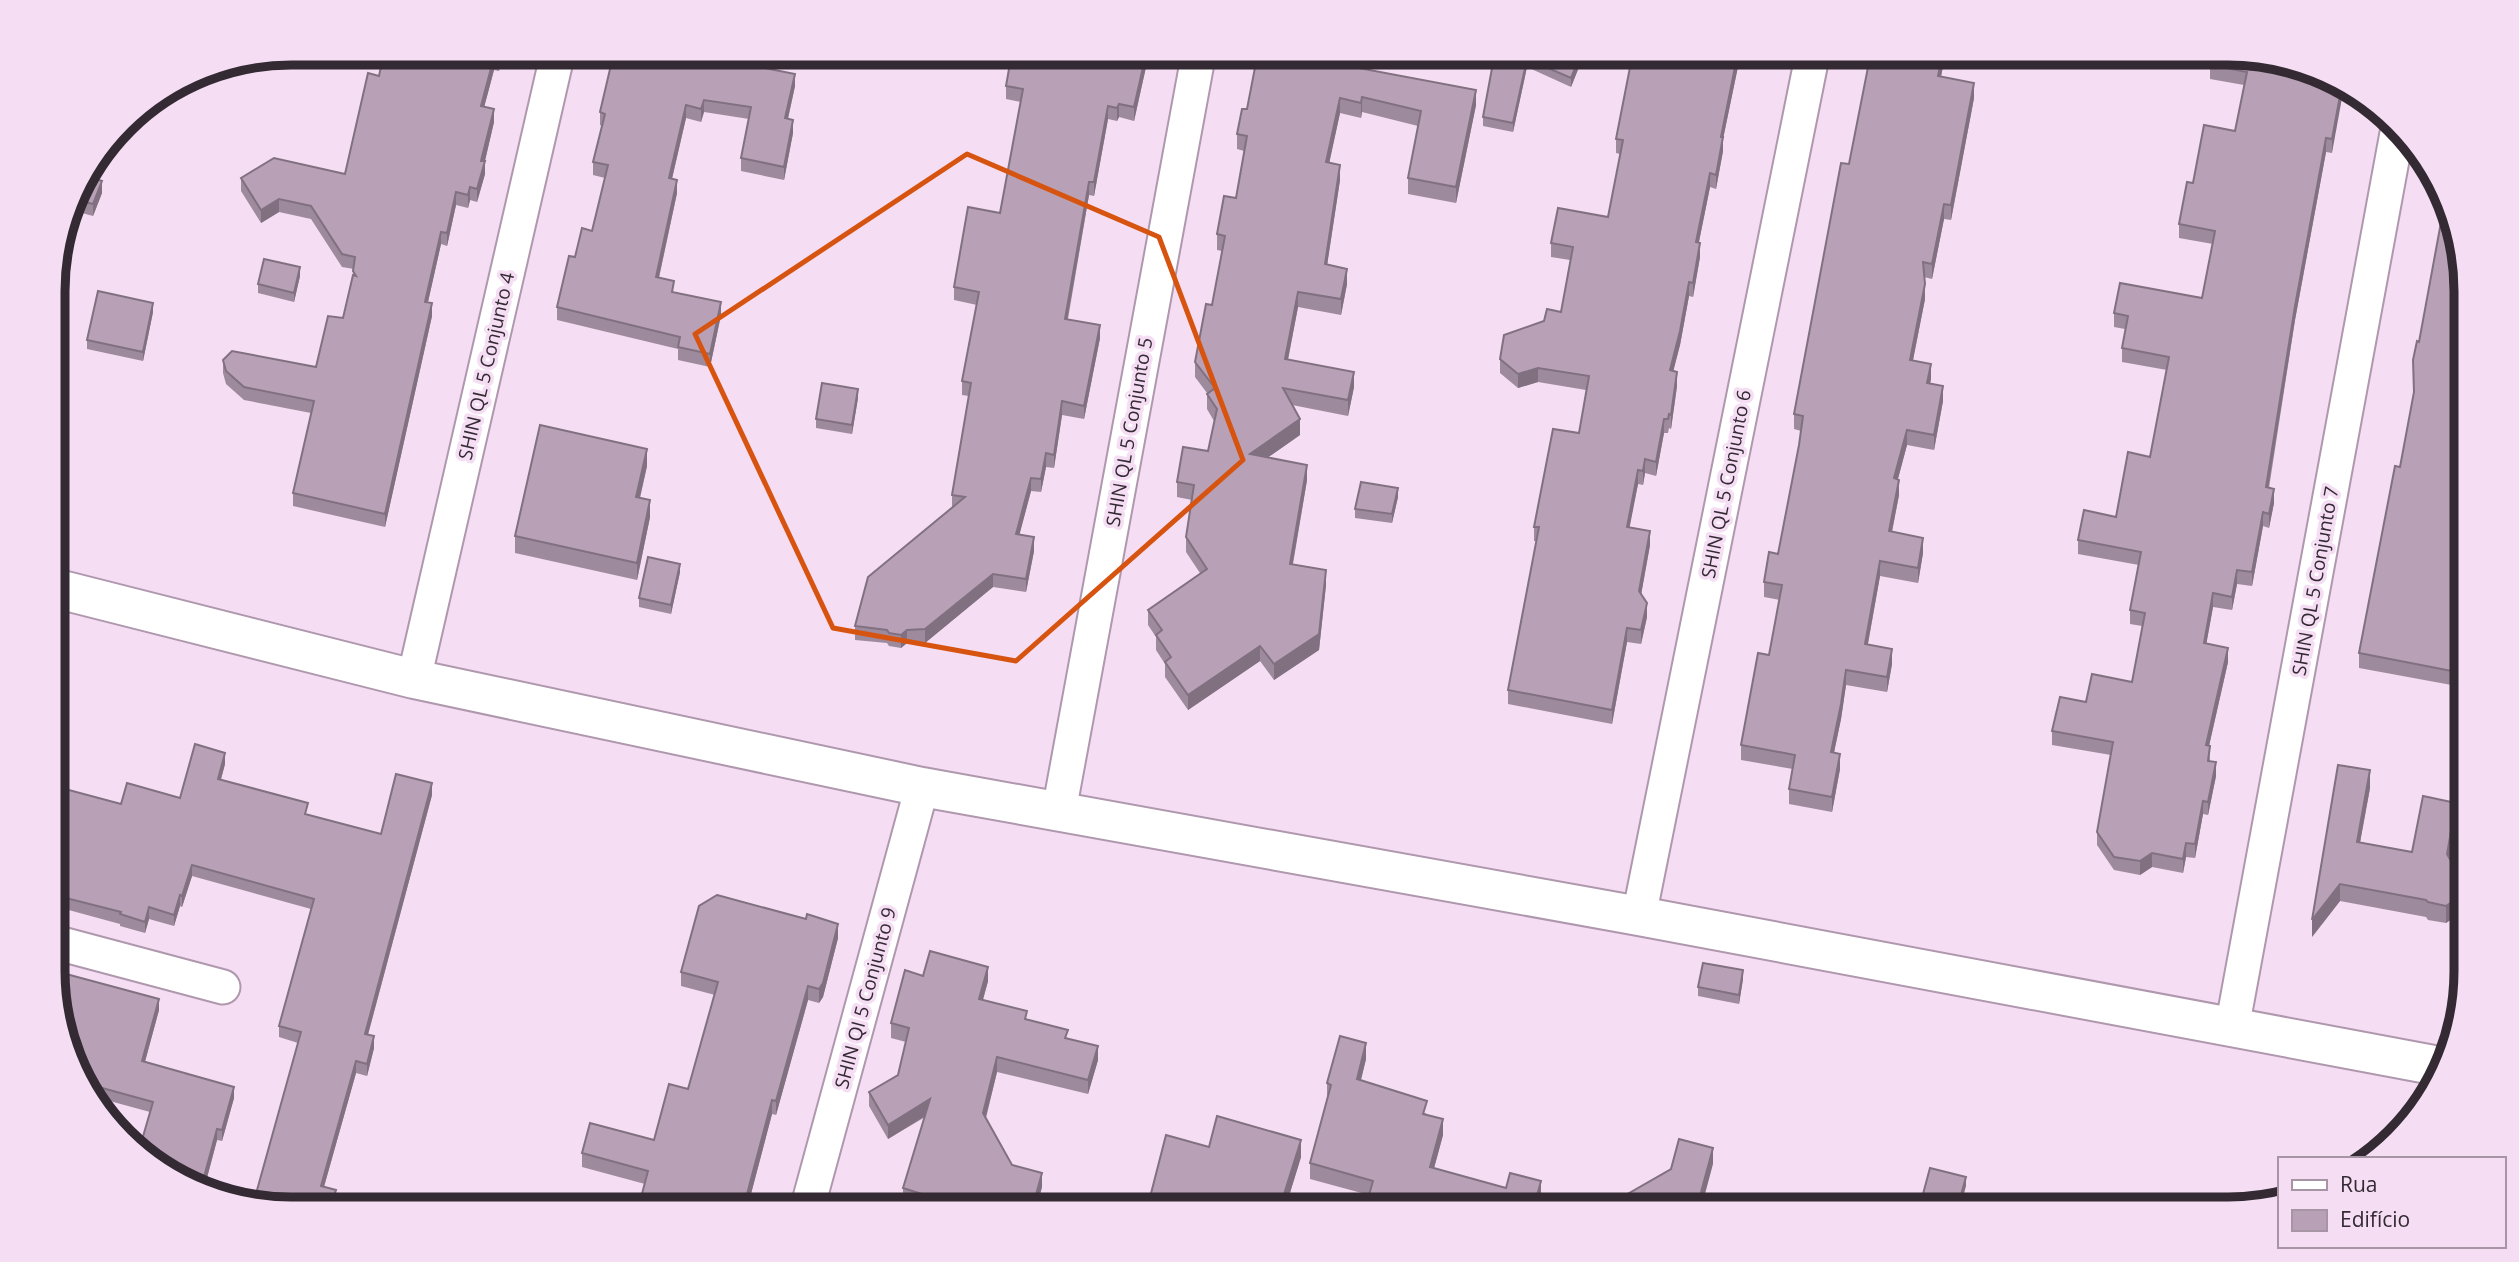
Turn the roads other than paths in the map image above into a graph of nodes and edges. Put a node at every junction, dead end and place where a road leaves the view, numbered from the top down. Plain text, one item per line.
1 (555, 65) edge
2 (1197, 65) edge
3 (1810, 65) edge
4 (2396, 140) edge
5 (65, 591) edge
6 (414, 679) junction
7 (922, 787) junction
8 (1059, 811) junction
9 (1639, 916) junction
10 (65, 945) edge
11 (223, 987) dead end
12 (2232, 1028) junction
13 (2433, 1066) edge
14 (810, 1197) edge

1 - 6 street, SHIN QL 5 Conjunto 4
2 - 8 street, SHIN QL 5 Conjunto 5
3 - 9 street, SHIN QL 5 Conjunto 6
4 - 12 street, SHIN QL 5 Conjunto 7
5 - 6 street
6 - 7 street
7 - 8 street
7 - 14 street, SHIN QI 5 Conjunto 9
8 - 9 street
9 - 12 street
10 - 11 street
12 - 13 street

